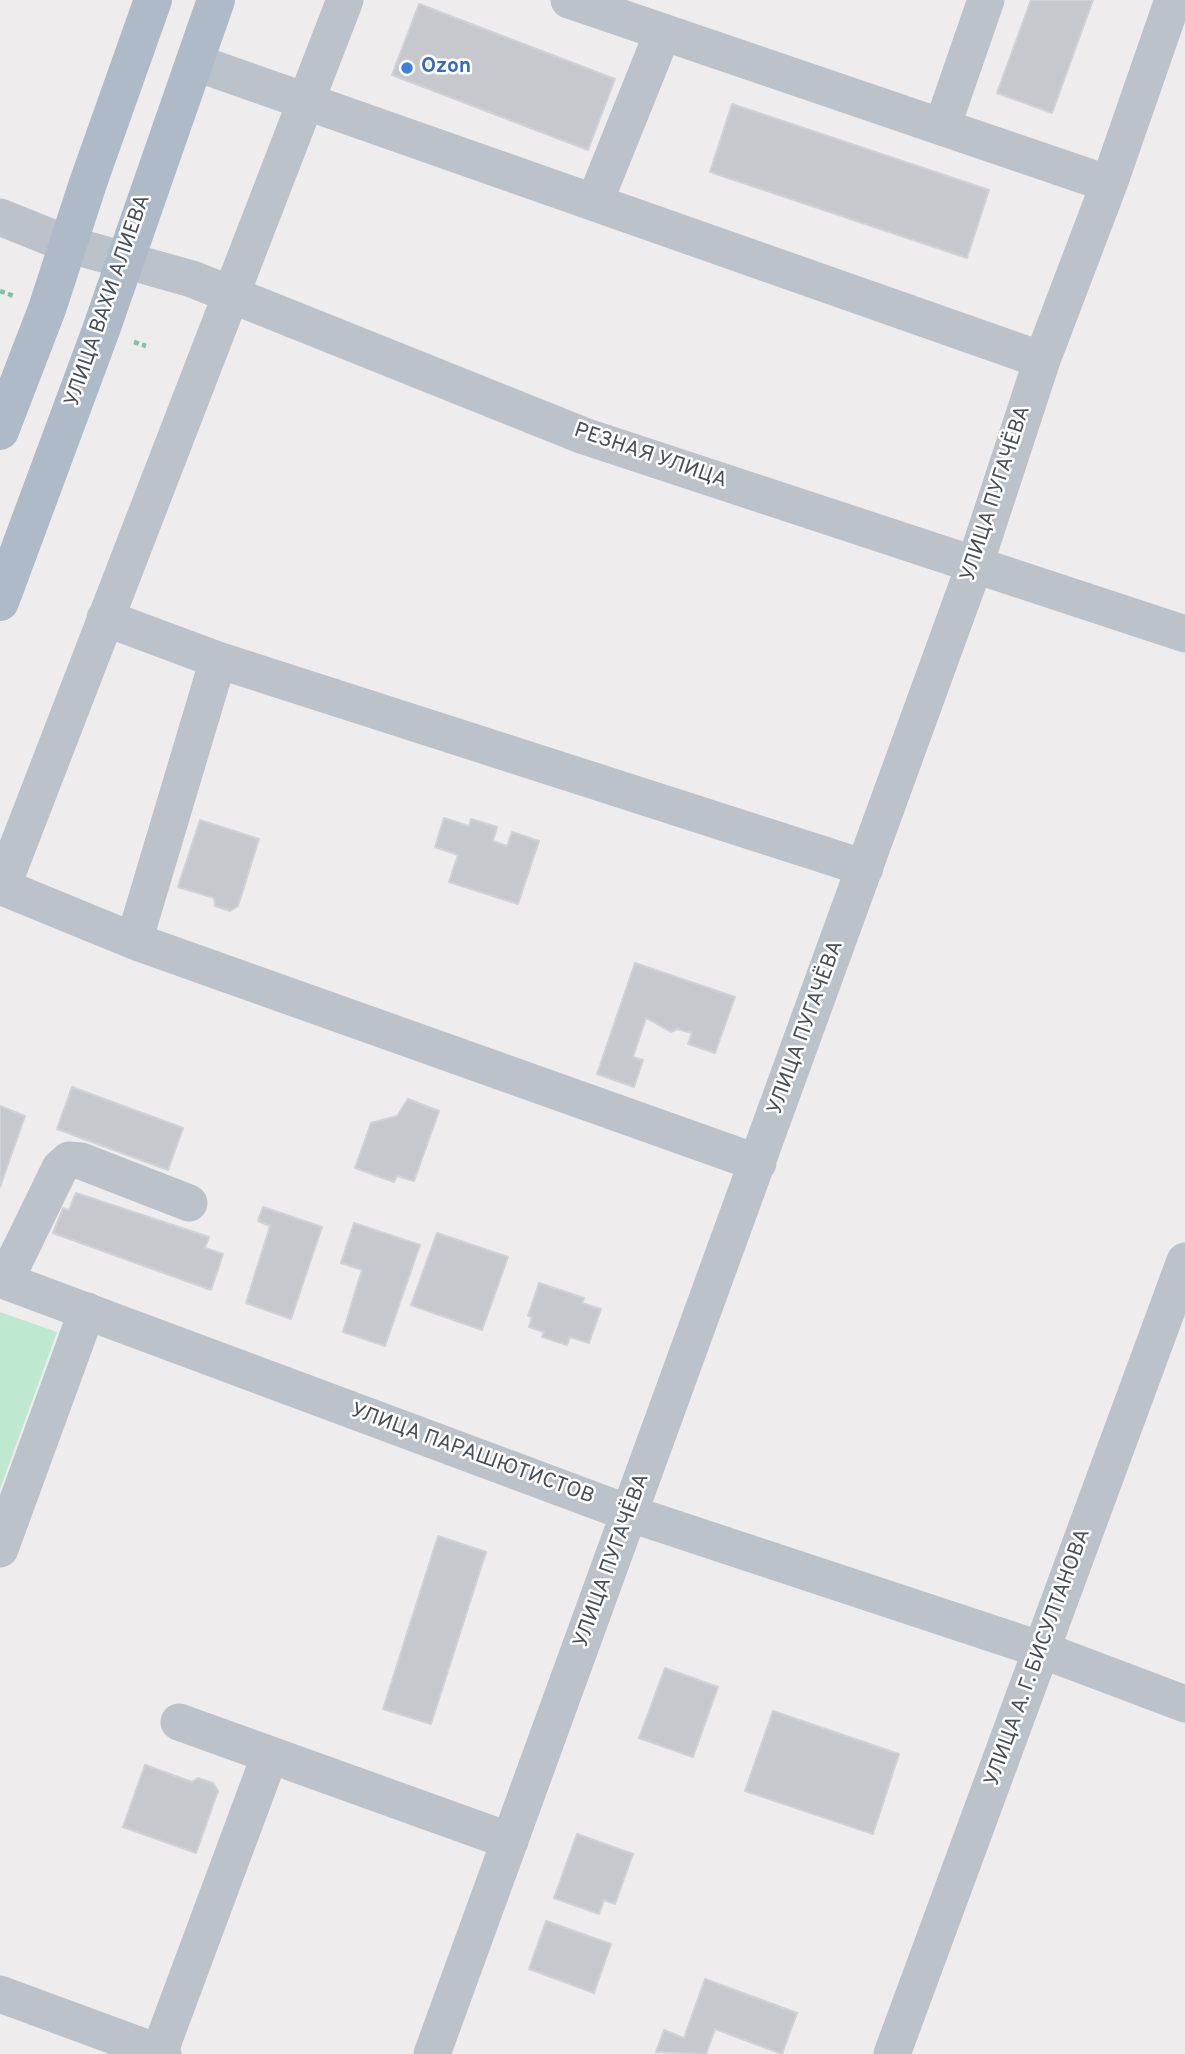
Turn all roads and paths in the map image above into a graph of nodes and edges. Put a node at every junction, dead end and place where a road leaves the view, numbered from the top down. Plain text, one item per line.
1 (153, 0) edge
2 (216, 0) edge
3 (345, 0) edge
4 (569, 0) edge
5 (986, 0) edge
6 (1173, 0) edge
7 (663, 32) junction
8 (194, 62) junction
9 (308, 101) junction
10 (942, 127) junction
11 (1110, 184) junction
12 (595, 201) junction
13 (0, 217) edge
14 (67, 244) junction
15 (123, 260) junction
16 (230, 295) junction
17 (1042, 360) junction
18 (10, 379) edge
19 (0, 431) edge
20 (975, 564) junction
21 (0, 602) edge
22 (105, 618) junction
23 (1185, 634) edge
24 (218, 660) junction
25 (865, 868) junction
26 (1, 886) edge
27 (134, 941) junction
28 (758, 1163) junction
29 (189, 1203) dead end
30 (1185, 1261) edge
31 (3, 1280) edge
32 (87, 1311) junction
33 (631, 1514) junction
34 (0, 1549) edge
35 (1042, 1650) junction
36 (1185, 1704) edge
37 (179, 1722) dead end
38 (270, 1755) junction
39 (510, 1841) junction
40 (0, 1994) edge
41 (161, 2053) edge
42 (432, 2054) edge
43 (892, 2054) edge

1 - 14 main road
2 - 8 main road, УЛИЦА ВАХИ АЛИЕВА
3 - 9 street
4 - 7 street
5 - 10 street
6 - 11 street, УЛИЦА ПУГАЧЁВА
7 - 10 street
7 - 12 street
8 - 9 street
8 - 15 main road, УЛИЦА ВАХИ АЛИЕВА
9 - 12 street
9 - 16 street
10 - 11 street
11 - 17 street, УЛИЦА ПУГАЧЁВА
12 - 17 street
13 - 14 street, РЕЗНАЯ УЛИЦА
14 - 15 street, РЕЗНАЯ УЛИЦА
14 - 18 main road
15 - 16 street, РЕЗНАЯ УЛИЦА
15 - 21 main road, УЛИЦА ВАХИ АЛИЕВА
16 - 20 street, РЕЗНАЯ УЛИЦА
16 - 22 street
17 - 20 street, УЛИЦА ПУГАЧЁВА
18 - 19 main road
20 - 23 street, РЕЗНАЯ УЛИЦА
20 - 25 street, УЛИЦА ПУГАЧЁВА
22 - 24 street
22 - 26 street
24 - 25 street
24 - 27 street
25 - 28 street, УЛИЦА ПУГАЧЁВА
26 - 27 street
27 - 28 street
28 - 33 street, УЛИЦА ПУГАЧЁВА
29 - 31 street
30 - 35 street, УЛИЦА А. Г. БИСУЛТАНОВА
31 - 32 street, УЛИЦА ПАРАШЮТИСТОВ
32 - 33 street, УЛИЦА ПАРАШЮТИСТОВ
32 - 34 street
33 - 35 street, УЛИЦА ПАРАШЮТИСТОВ
33 - 39 street, УЛИЦА ПУГАЧЁВА
35 - 36 street, УЛИЦА ПАРАШЮТИСТОВ
35 - 43 street, УЛИЦА А. Г. БИСУЛТАНОВА
37 - 38 street
38 - 39 street
38 - 41 street
39 - 42 street, УЛИЦА ПУГАЧЁВА
40 - 41 street

